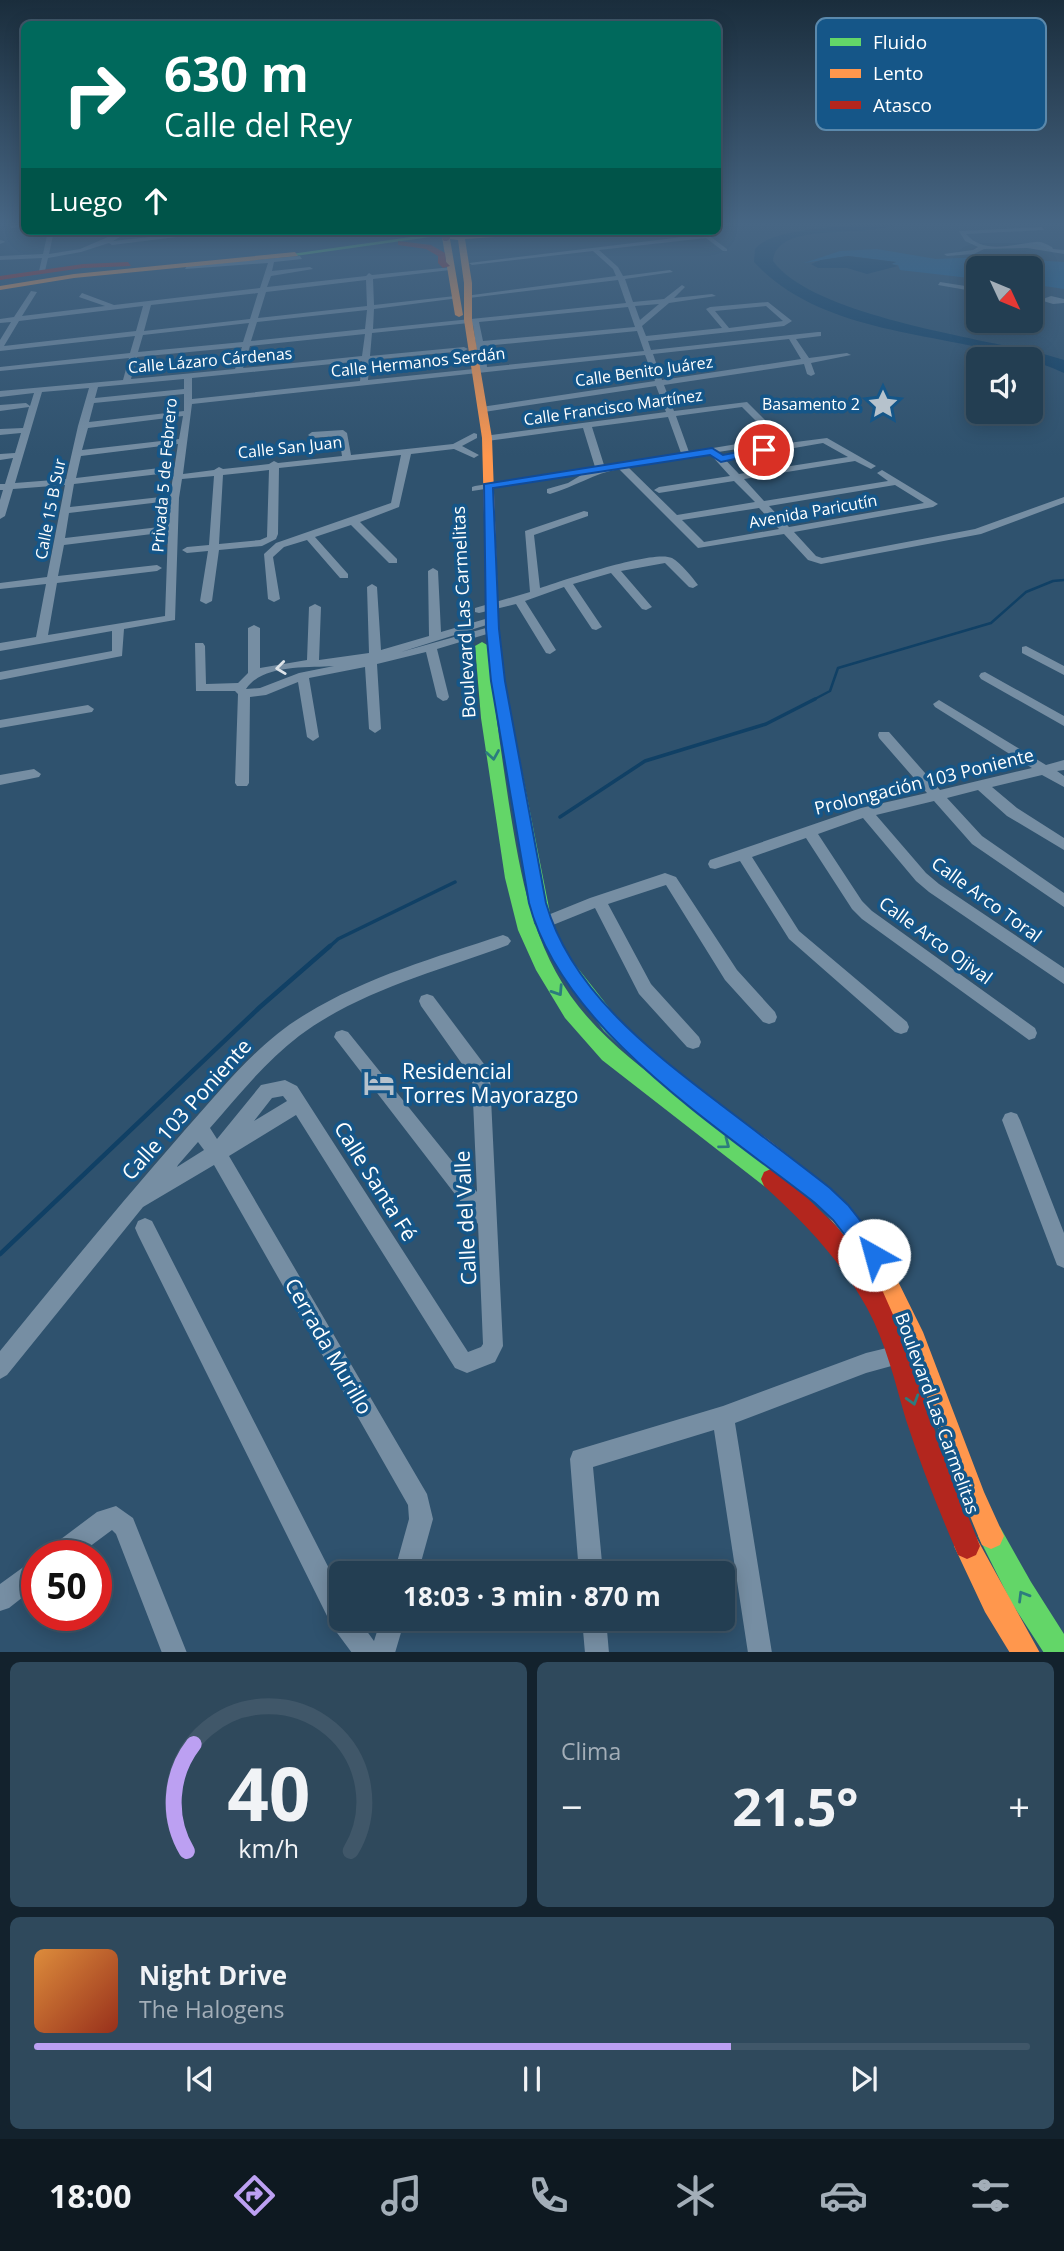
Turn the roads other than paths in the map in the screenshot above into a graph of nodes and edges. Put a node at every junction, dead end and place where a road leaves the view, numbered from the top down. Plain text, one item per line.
1 (27, 302) edge
2 (100, 302) edge
3 (148, 302) joint
4 (260, 302) edge
5 (371, 302) edge
6 (401, 302) edge
7 (464, 302) edge
8 (647, 302) edge
9 (666, 302) edge
10 (628, 304) junction
11 (112, 307) junction
12 (371, 307) junction
13 (15, 320) junction
14 (254, 320) junction
15 (0, 321) edge
16 (464, 321) junction
17 (639, 327) junction
18 (727, 330) junction
19 (141, 332) junction
20 (368, 332) junction
21 (818, 334) dead end
22 (791, 337) junction
23 (643, 339) junction
24 (245, 344) junction
25 (481, 344) junction
26 (0, 348) edge
27 (464, 349) junction
28 (647, 352) junction
29 (848, 355) dead end
30 (134, 356) junction
31 (365, 359) junction
32 (807, 362) junction
33 (0, 369) edge
34 (472, 370) junction
35 (238, 371) junction
36 (811, 374) dead end
37 (188, 376) junction
38 (126, 382) junction
39 (364, 382) junction
40 (660, 383) junction
41 (94, 385) junction
42 (39, 390) junction
43 (187, 390) junction
44 (0, 394) edge
45 (89, 401) junction
46 (188, 402) junction
47 (26, 407) dead end
48 (0, 408) edge
49 (484, 409) junction
50 (188, 413) junction
51 (670, 413) junction
52 (587, 425) junction
53 (82, 426) junction
54 (27, 430) junction
55 (0, 432) edge
56 (312, 435) dead end
57 (480, 437) junction
58 (182, 441) junction
59 (782, 443) junction
60 (456, 446) junction
61 (407, 450) junction
62 (20, 454) junction
63 (76, 454) junction
64 (474, 455) junction
65 (687, 455) junction
66 (716, 455) junction
67 (347, 456) junction
68 (0, 457) edge
69 (857, 458) junction
70 (274, 464) junction
71 (621, 466) junction
72 (872, 466) dead end
73 (600, 469) junction
74 (219, 470) junction
75 (882, 472) dead end
76 (172, 473) junction
77 (737, 477) junction
78 (542, 478) junction
79 (69, 482) junction
80 (896, 482) junction
81 (5, 486) edge
82 (481, 487) junction
83 (659, 489) dead end
84 (174, 498) junction
85 (1064, 500) edge
86 (761, 504) junction
87 (66, 510) junction
88 (584, 514) dead end
89 (0, 516) edge
90 (673, 519) junction
91 (353, 521) junction
92 (173, 528) junction
93 (786, 532) junction
94 (309, 536) junction
95 (59, 542) junction
96 (214, 548) junction
97 (187, 550) dead end
98 (393, 561) dead end
99 (157, 568) dead end
100 (433, 571) dead end
101 (615, 571) junction
102 (344, 576) dead end
103 (53, 580) junction
104 (566, 582) junction
105 (693, 585) dead end
106 (0, 586) edge
107 (372, 587) dead end
108 (535, 592) junction
109 (274, 599) dead end
110 (518, 599) junction
111 (206, 601) dead end
112 (315, 607) dead end
113 (646, 607) dead end
114 (486, 620) junction
115 (118, 626) junction
116 (596, 627) dead end
117 (254, 628) dead end
118 (41, 640) junction
119 (433, 643) junction
120 (199, 646) dead end
121 (0, 647) edge
122 (550, 650) dead end
123 (1026, 650) dead end
124 (373, 659) junction
125 (313, 664) junction
126 (1064, 671) edge
127 (0, 676) edge
128 (254, 676) junction
129 (303, 676) junction
130 (985, 676) dead end
131 (242, 691) junction
132 (443, 697) dead end
133 (939, 704) dead end
134 (88, 709) dead end
135 (1064, 722) edge
136 (0, 724) edge
137 (375, 729) dead end
138 (884, 734) dead end
139 (313, 737) dead end
140 (1064, 765) edge
141 (1044, 770) junction
142 (34, 774) dead end
143 (0, 780) edge
144 (1064, 782) edge
145 (242, 783) dead end
146 (981, 785) junction
147 (938, 794) junction
148 (866, 812) junction
149 (809, 831) junction
150 (1064, 845) edge
151 (743, 854) junction
152 (715, 864) dead end
153 (599, 901) junction
154 (1064, 901) edge
155 (543, 923) junction
156 (503, 941) dead end
157 (1064, 977) edge
158 (426, 1001) dead end
159 (769, 1017) dead end
160 (901, 1027) dead end
161 (1030, 1033) dead end
162 (342, 1037) dead end
163 (693, 1042) dead end
164 (300, 1103) junction
165 (1012, 1120) dead end
166 (198, 1128) junction
167 (217, 1153) junction
168 (130, 1205) junction
169 (488, 1221) junction
170 (145, 1228) dead end
171 (1064, 1258) edge
172 (894, 1290) junction
173 (876, 1300) junction
174 (488, 1355) joint
175 (899, 1355) junction
176 (0, 1368) edge
177 (723, 1417) junction
178 (78, 1540) edge
179 (409, 1561) edge
180 (590, 1561) edge
181 (21, 1583) edge
182 (329, 1592) edge
183 (0, 1599) edge
184 (351, 1631) edge
185 (389, 1631) edge
186 (595, 1631) edge
187 (175, 1652) edge
188 (366, 1652) edge
189 (382, 1652) edge
190 (597, 1652) edge
191 (760, 1652) edge
192 (1025, 1652) edge
193 (1059, 1652) edge

1 - 13 street
2 - 11 street
3 - 11 street
3 - 19 street
4 - 14 street
5 - 12 street
6 - 12 street
7 - 16 main road, Boulevard Las Carmelitas
8 - 10 street
9 - 17 street
10 - 16 street
10 - 17 street
11 - 13 street
12 - 14 street
12 - 20 street
13 - 15 street
13 - 26 street
14 - 19 street
14 - 24 street
16 - 20 street
16 - 25 street, Boulevard Las Carmelitas
16 - 27 main road, Boulevard Las Carmelitas
16 - 34 main road, Boulevard Las Carmelitas
17 - 23 street
17 - 25 street
18 - 18 street
18 - 23 street
19 - 26 street
19 - 30 street
20 - 24 street
20 - 31 street
21 - 22 street, Calle Hermanos Serdán
22 - 28 street, Calle Hermanos Serdán
22 - 32 street
23 - 28 street
24 - 30 street
24 - 35 street
25 - 34 street, Boulevard Las Carmelitas
27 - 31 street, Calle Lázaro Cárdenas
27 - 34 main road, Boulevard Las Carmelitas
28 - 34 street, Calle Hermanos Serdán
28 - 40 street
29 - 32 street, Calle Benito Juárez
30 - 33 street
30 - 38 street
31 - 35 street, Calle Lázaro Cárdenas
31 - 39 street
32 - 36 street
32 - 40 street, Calle Benito Juárez
34 - 39 street, Calle Hermanos Serdán
34 - 49 main road, Boulevard Las Carmelitas
34 - 57 main road, Boulevard Las Carmelitas
35 - 37 street, Calle Lázaro Cárdenas
37 - 38 street, Calle Lázaro Cárdenas
37 - 43 street, Privada 5 de Febrero
38 - 41 street, Calle Lázaro Cárdenas
39 - 46 street, Calle Hermanos Serdán
40 - 49 street, Calle Benito Juárez
40 - 51 street
41 - 42 street, Calle Lázaro Cárdenas
41 - 45 street, Calle 15 B Sur
42 - 44 street, Calle Lázaro Cárdenas
42 - 54 street
43 - 45 street
43 - 46 street, Privada 5 de Febrero
45 - 53 street, Calle 15 B Sur
46 - 50 street, Privada 5 de Febrero
47 - 48 street
49 - 57 main road, Boulevard Las Carmelitas
50 - 53 street
50 - 58 street, Privada 5 de Febrero
51 - 52 street, Calle Francisco Martínez
51 - 59 street, Calle Francisco Martínez
51 - 65 street
52 - 57 street, Calle Francisco Martínez
52 - 73 street
53 - 63 street, Calle 15 B Sur
54 - 55 street
54 - 62 street
56 - 67 street
57 - 60 street
57 - 64 main road, Boulevard Las Carmelitas
57 - 82 main road, Boulevard Las Carmelitas
58 - 63 street
58 - 76 street, Privada 5 de Febrero
59 - 66 street
59 - 69 street
60 - 61 street, Calle San Juan
60 - 64 street
61 - 67 street, Calle San Juan
61 - 91 street
62 - 68 street
62 - 81 street
63 - 79 street, Calle 15 B Sur
64 - 82 main road, Boulevard Las Carmelitas
65 - 66 street
65 - 71 street
66 - 77 street
67 - 70 street, Calle San Juan
69 - 72 street
69 - 77 street
70 - 74 street, Calle San Juan
70 - 96 street
71 - 73 street
71 - 90 street
73 - 78 street
73 - 78 street
74 - 76 street, Calle San Juan
74 - 96 street
75 - 80 street
76 - 79 street, Calle San Juan
76 - 84 street, Privada 5 de Febrero
77 - 83 street
77 - 86 street
78 - 82 street
79 - 81 street, Calle San Juan
79 - 87 street, Calle 15 B Sur
80 - 86 street
80 - 93 street, Avenida Paricutín
81 - 89 street
82 - 114 main road, Boulevard Las Carmelitas
84 - 87 street
84 - 92 street, Privada 5 de Febrero
85 - 93 street
86 - 90 street
86 - 93 street
87 - 95 street, Calle 15 B Sur
88 - 108 street
90 - 93 street, Avenida Paricutín
91 - 94 street
91 - 98 street
92 - 95 street
92 - 115 street, Privada 5 de Febrero
94 - 102 street
94 - 109 street
95 - 103 street, Calle 15 B Sur
96 - 97 street
96 - 111 street
99 - 103 street
100 - 119 street
101 - 104 street
101 - 105 street
101 - 113 street
103 - 106 street
103 - 118 street, Calle 15 B Sur
104 - 108 street
104 - 116 street
107 - 124 street
108 - 110 street
110 - 114 street
110 - 122 street
112 - 125 street
114 - 119 street
114 - 155 main road, Boulevard Las Carmelitas
114 -> 173 main road, Boulevard Las Carmelitas
115 - 118 street
115 - 127 street
117 - 128 street
118 - 121 street
119 - 124 street
119 - 132 street
120 - 131 street
123 - 126 street
124 - 125 street
124 - 129 street
124 - 137 street
125 -> 128 street
128 - 131 street
129 - 131 street
129 - 139 street
130 - 135 street
131 - 145 street
133 - 141 street
134 - 136 street
138 - 147 street
140 - 141 street, Prolongación 103 Poniente
141 - 144 street
141 - 146 street, Prolongación 103 Poniente
142 - 143 street
146 - 147 street, Prolongación 103 Poniente
146 - 150 street
147 - 148 street, Prolongación 103 Poniente
147 - 154 street
148 - 149 street, Prolongación 103 Poniente
148 - 157 street, Calle Arco Toral
149 - 151 street, Prolongación 103 Poniente
149 - 161 street, Calle Arco Ojival
151 - 152 street, Prolongación 103 Poniente
151 - 160 street
153 - 155 street
153 - 159 street
153 - 163 street
155 - 172 main road, Boulevard Las Carmelitas
156 - 166 street, Calle 103 Poniente
158 - 169 street, Calle del Valle
162 - 169 street
164 - 167 street
164 - 167 street
164 - 174 street, Calle Santa Fé
165 - 171 street
166 - 167 street, Cerrada Murillo
166 - 168 street, Calle 103 Poniente
167 - 168 street
167 - 179 street, Cerrada Murillo
168 - 176 street, Calle 103 Poniente
169 - 174 street, Calle del Valle
170 - 182 street
172 - 173 main road
193 -> 172 main road, Boulevard Las Carmelitas
173 - 175 main road, Boulevard Las Carmelitas
175 - 177 street
175 -> 192 main road, Boulevard Las Carmelitas
177 - 180 street
177 - 191 street
178 - 187 street
181 - 183 street
184 - 188 street
185 - 189 street
186 - 190 street

